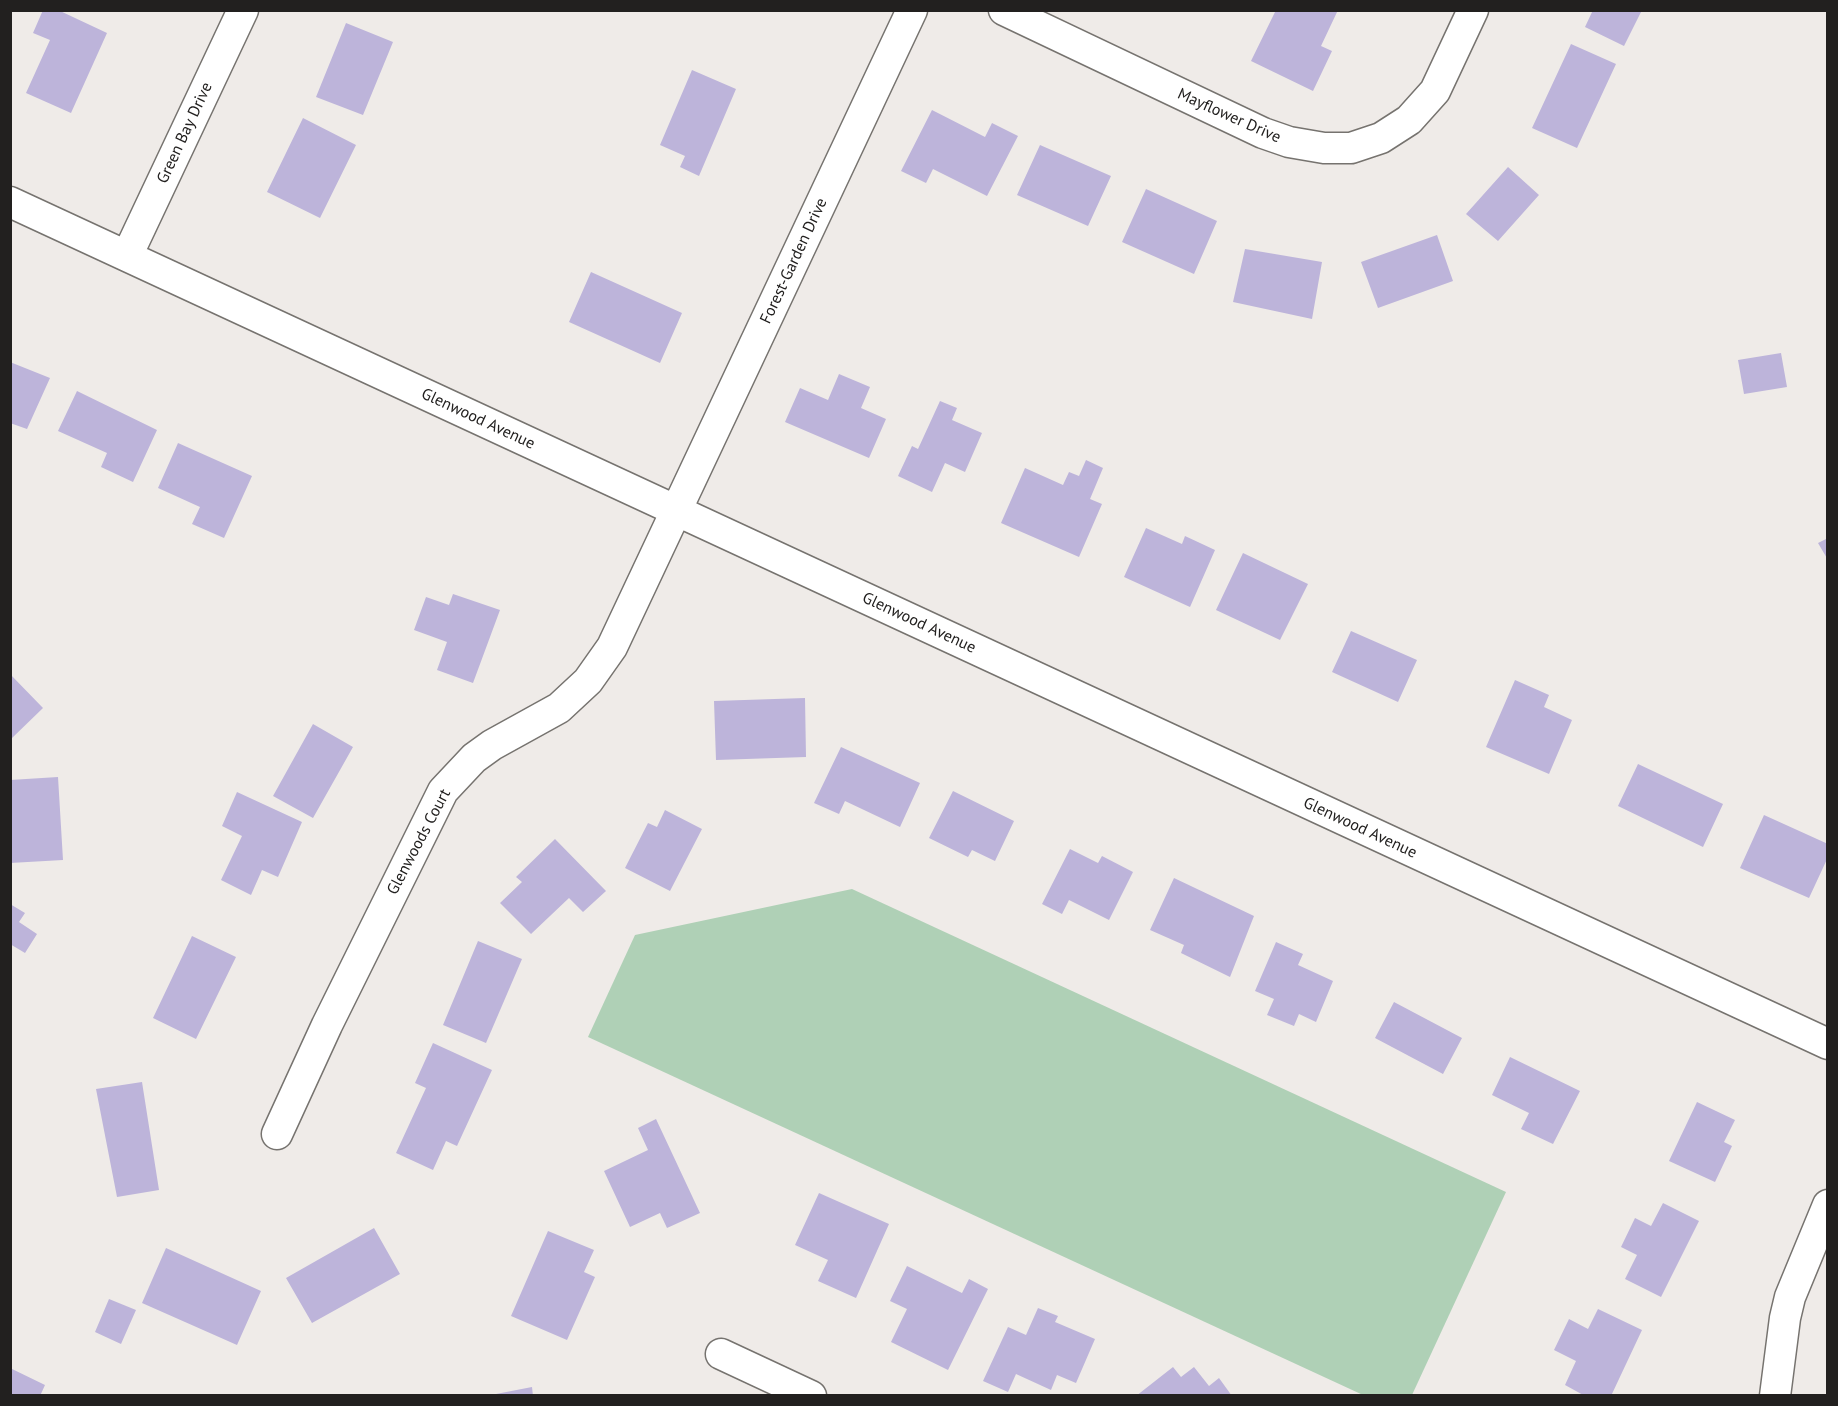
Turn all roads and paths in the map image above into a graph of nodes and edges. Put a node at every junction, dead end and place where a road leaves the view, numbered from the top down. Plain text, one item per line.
1 (243, 10) edge
2 (912, 10) edge
3 (1004, 10) edge
4 (1473, 10) edge
5 (10, 202) edge
6 (127, 256) junction
7 (676, 511) junction
8 (1827, 1044) edge
9 (277, 1134) dead end
10 (1827, 1205) edge
11 (721, 1354) dead end
12 (811, 1395) edge
13 (1775, 1395) edge

1 - 6 street, Green Bay Drive
2 - 7 street, Forest-Garden Drive
3 - 4 street, Mayflower Drive
5 - 6 street, Glenwood Avenue
6 - 7 street, Glenwood Avenue
7 - 8 street, Glenwood Avenue
7 - 9 street, Glenwoods Court
10 - 13 street
11 - 12 street

